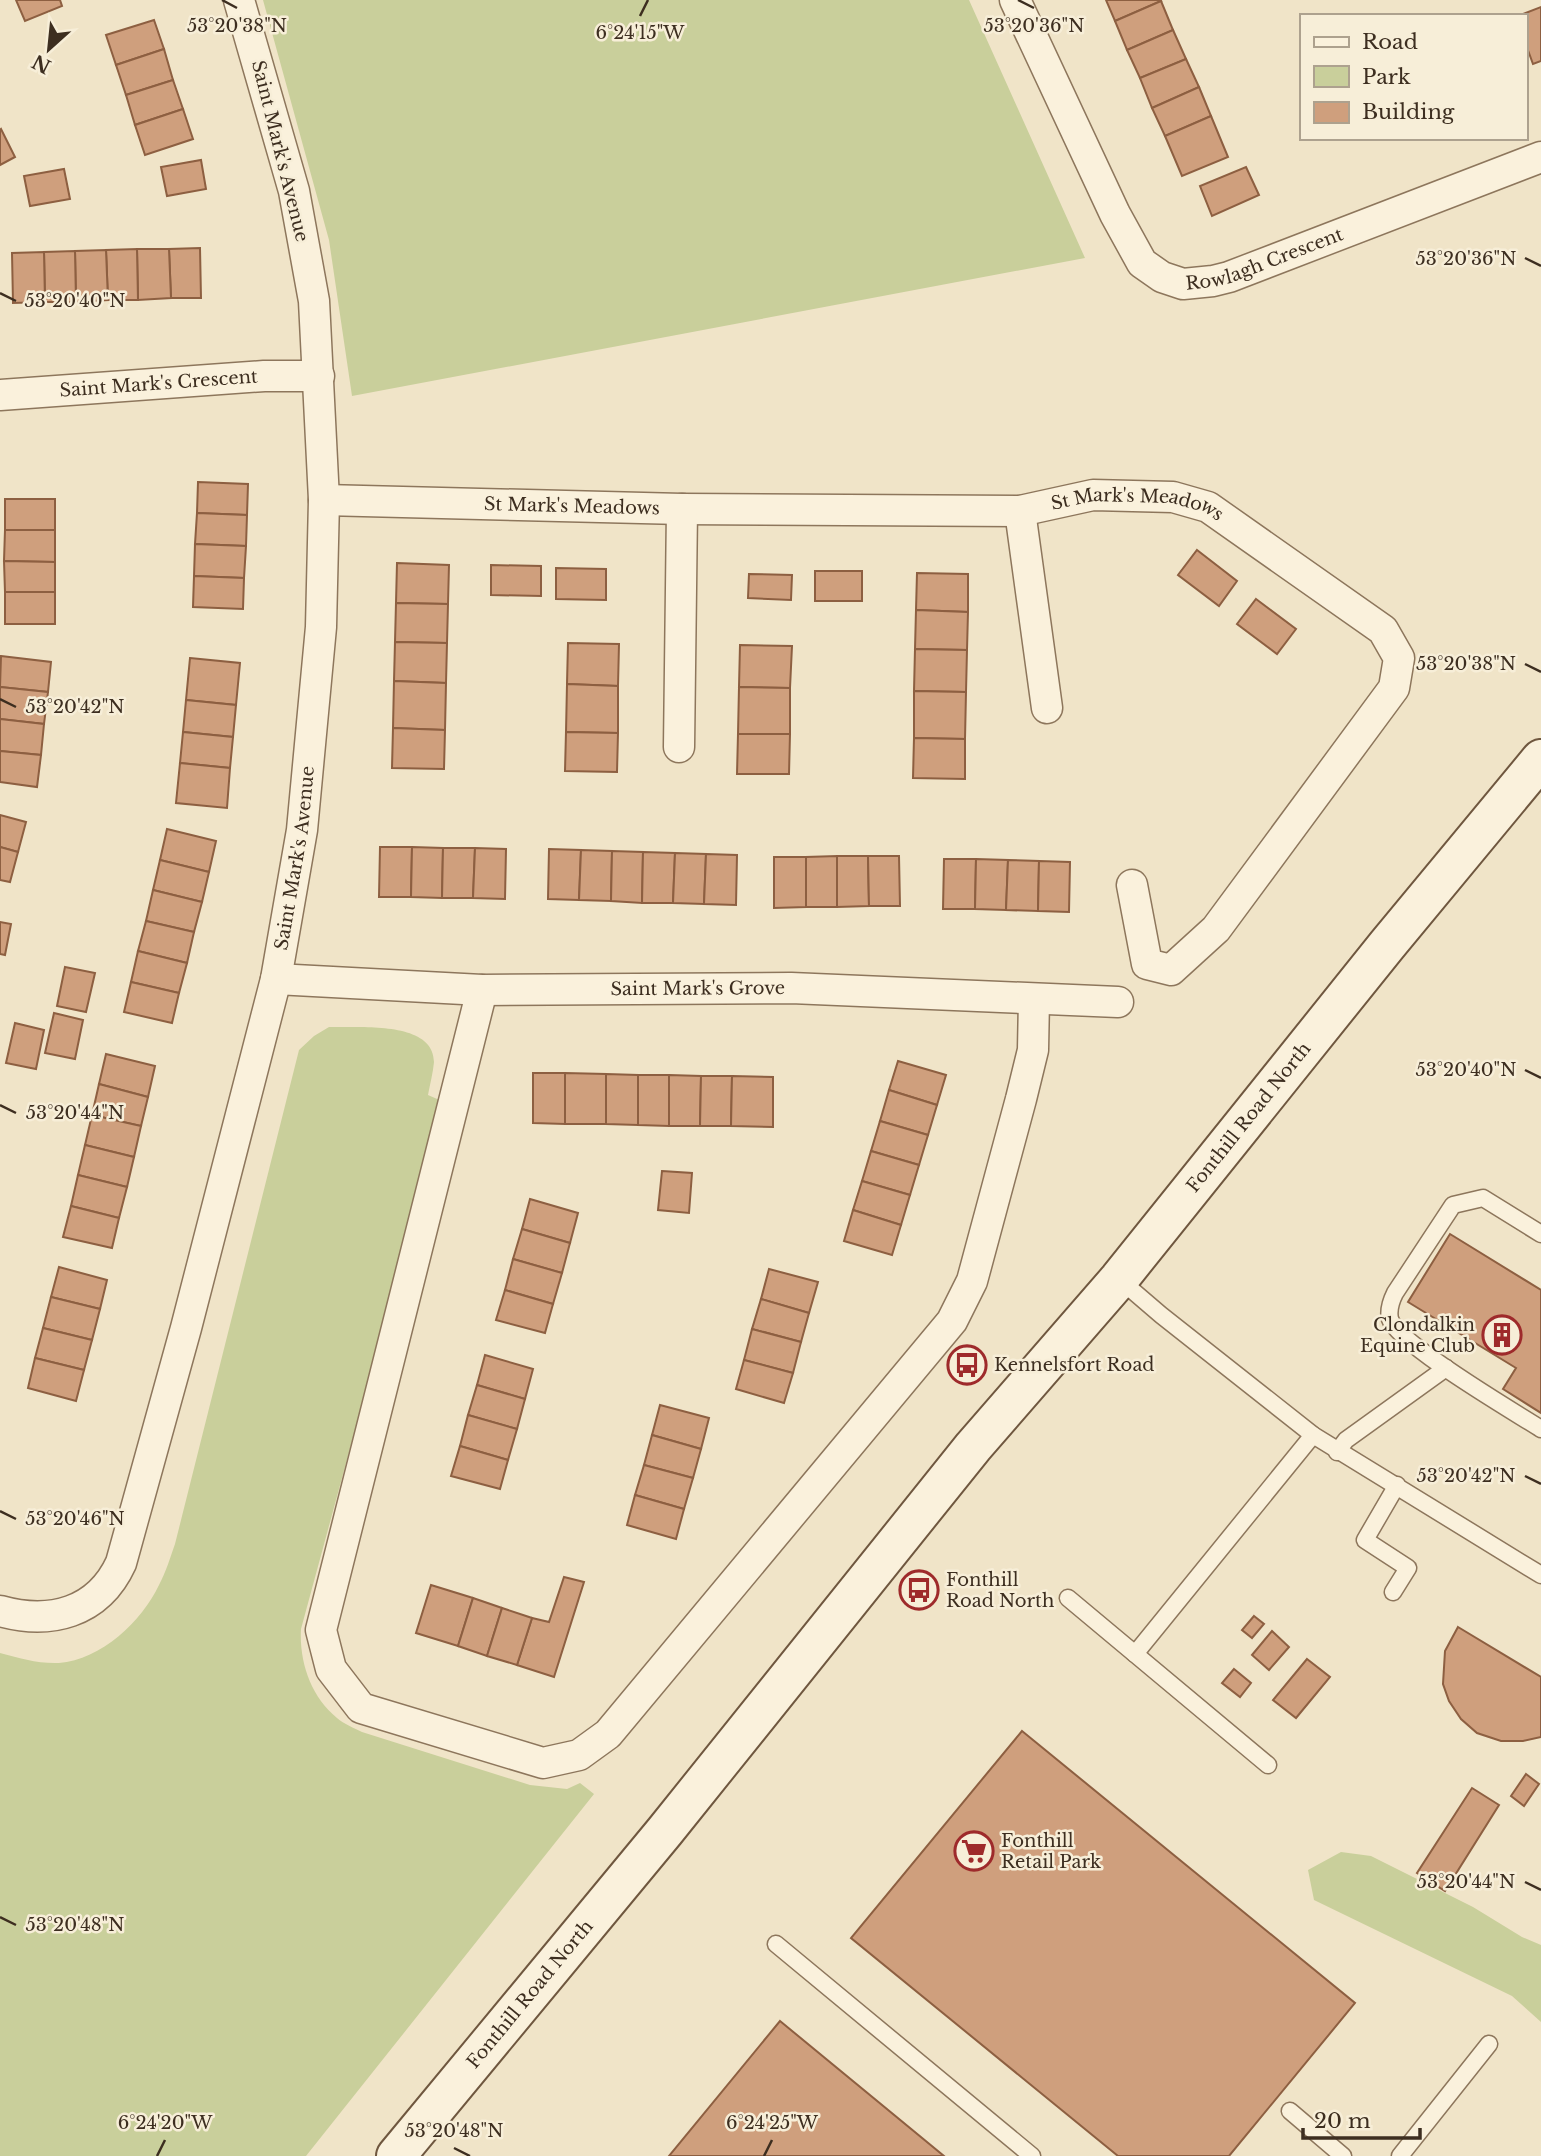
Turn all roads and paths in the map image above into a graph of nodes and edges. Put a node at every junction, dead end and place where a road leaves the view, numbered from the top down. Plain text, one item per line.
1 (239, 0) edge
2 (1015, 0) edge
3 (1541, 157) edge
4 (319, 376) junction
5 (0, 395) edge
6 (324, 500) junction
7 (682, 509) junction
8 (1020, 511) junction
9 (1048, 708) dead end
10 (679, 747) dead end
11 (1541, 759) edge
12 (1132, 885) dead end
13 (276, 979) junction
14 (482, 990) junction
15 (1034, 999) junction
16 (1118, 1002) dead end
17 (1541, 1234) edge
18 (1119, 1279) junction
19 (1446, 1368) junction
20 (1541, 1429) edge
21 (1314, 1435) junction
22 (1337, 1452) junction
23 (1397, 1485) junction
24 (1541, 1575) edge
25 (1393, 1592) dead end
26 (1068, 1598) dead end
27 (0, 1611) edge
28 (1135, 1654) junction
29 (1268, 1765) dead end
30 (776, 1944) dead end
31 (1489, 2044) dead end
32 (1290, 2111) dead end
33 (396, 2156) edge
34 (1032, 2156) edge
35 (1343, 2156) edge
36 (1400, 2156) edge

1 - 4 street, Saint Mark's Avenue
2 - 3 street, Rowlagh Crescent
4 - 5 street, Saint Mark's Crescent
4 - 6 street, Saint Mark's Avenue
6 - 7 street, St Mark's Meadows
6 - 13 street, Saint Mark's Avenue
7 - 8 street, St Mark's Meadows
7 - 10 street
8 - 9 street
8 - 12 street, St Mark's Meadows
11 - 18 main road, Fonthill Road North
13 - 14 street, Saint Mark's Grove
13 - 27 street, Saint Mark's Avenue
14 - 15 street, Saint Mark's Grove
14 - 15 street
15 - 16 street, Saint Mark's Grove
17 - 19 lane
18 - 21 lane
18 - 33 main road, Fonthill Road North
19 - 20 lane
19 - 22 lane
21 - 22 lane
21 - 28 lane
22 - 23 lane
23 - 24 lane
23 - 25 lane
26 - 28 lane
28 - 29 lane
30 - 34 lane
31 - 36 lane
32 - 35 lane

